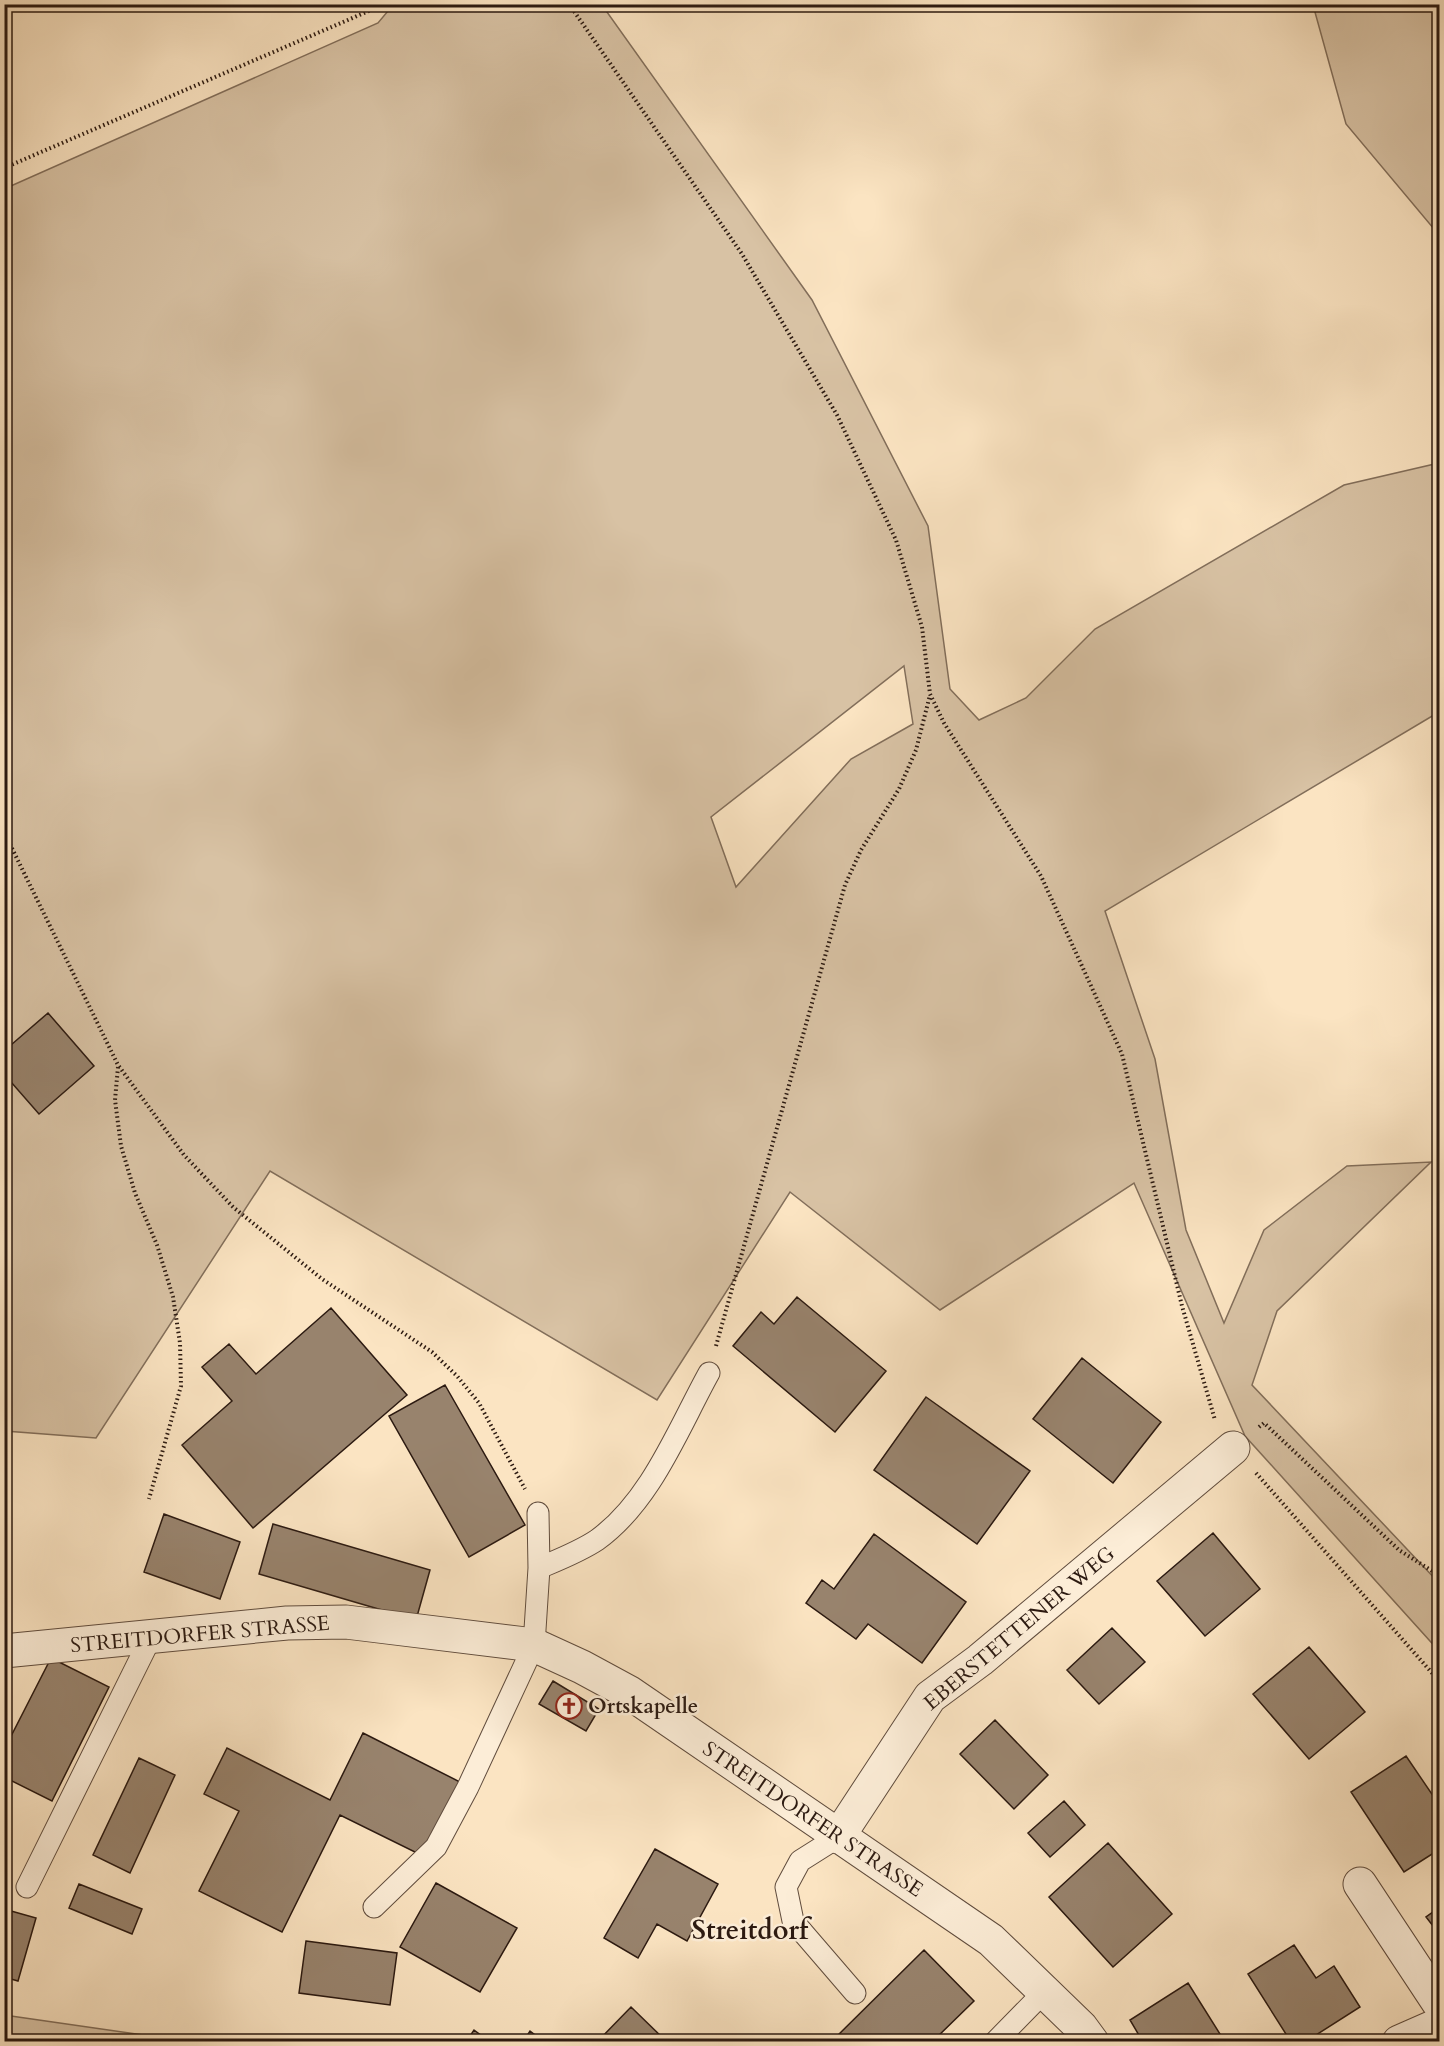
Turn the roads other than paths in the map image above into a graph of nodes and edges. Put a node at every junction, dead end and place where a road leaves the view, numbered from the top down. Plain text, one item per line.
1 (709, 1373) road end
2 (1244, 1439) road end
3 (538, 1514) road end
4 (539, 1568) junction
5 (151, 1637) junction
6 (534, 1645) junction
7 (4, 1651) edge
8 (838, 1837) junction
9 (1360, 1884) dead end
10 (27, 1887) dead end
11 (374, 1907) dead end
12 (1046, 1991) junction
13 (855, 1993) dead end
14 (1440, 2005) edge
15 (1440, 2024) edge
16 (995, 2042) edge
17 (1092, 2042) edge
18 (1399, 2042) edge

1 - 4 lane
2 - 8 street, EBERSTETTENER WEG
3 - 4 lane
4 - 6 lane
5 - 6 street, STREITDORFER STRASSE
5 - 7 street, STREITDORFER STRASSE
5 - 10 lane
6 - 8 street, STREITDORFER STRASSE
6 - 11 lane
8 - 12 street, STREITDORFER STRASSE
8 - 13 lane
9 - 14 street
12 - 16 lane
12 - 17 street, STREITDORFER STRASSE
15 - 18 street

